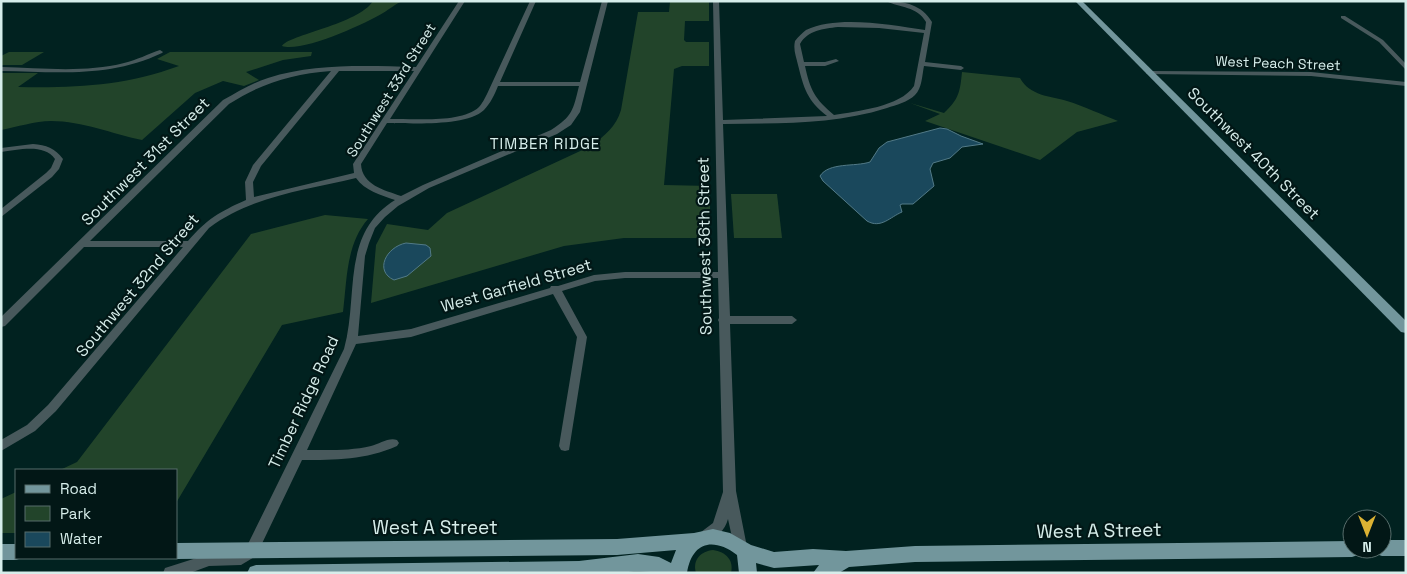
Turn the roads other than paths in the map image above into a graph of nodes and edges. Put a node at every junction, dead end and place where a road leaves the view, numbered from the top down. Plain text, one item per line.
1 (462, 1) edge
2 (533, 1) edge
3 (605, 1) edge
4 (716, 1) edge
5 (889, 1) edge
6 (1078, 1) edge
7 (1343, 17) dead end
8 (927, 32) junction
9 (160, 52) dead end
10 (836, 61) dead end
11 (800, 64) junction
12 (921, 64) junction
13 (961, 68) dead end
14 (1406, 68) edge
15 (1, 69) edge
16 (337, 69) junction
17 (418, 69) junction
18 (1150, 73) junction
19 (496, 84) junction
20 (583, 84) junction
21 (1406, 84) edge
22 (833, 118) junction
23 (384, 121) junction
24 (718, 122) junction
25 (1, 150) edge
26 (358, 175) junction
27 (403, 200) junction
28 (250, 201) junction
29 (1, 214) edge
30 (82, 244) junction
31 (190, 244) junction
32 (722, 275) junction
33 (556, 288) junction
34 (723, 320) junction
35 (792, 320) dead end
36 (1, 323) edge
37 (1406, 329) edge
38 (352, 341) junction
39 (392, 443) dead end
40 (1, 446) edge
41 (566, 446) dead end
42 (298, 455) junction
43 (729, 491) junction
44 (698, 539) junction
45 (1392, 548) edge
46 (1406, 548) edge
47 (253, 549) junction
48 (742, 549) junction
49 (1342, 549) edge
50 (178, 551) edge
51 (1, 552) edge
52 (15, 552) edge
53 (846, 559) junction
54 (170, 573) edge
55 (256, 573) edge
56 (670, 573) edge
57 (678, 573) edge
58 (748, 573) edge
59 (822, 573) edge

1 - 17 street, Southwest 33rd Street
2 - 19 street
3 - 20 street, Timber Ridge Road
4 - 24 street, Southwest 36th Street
5 - 8 street
6 - 18 main road, Southwest 40th Street
7 - 14 street
8 - 11 street
8 - 12 street
9 - 15 street
10 - 11 street
11 - 22 street
12 - 13 street
12 - 22 street
16 - 17 street
16 - 28 street
16 - 30 street, Southwest 31st Street
17 - 23 street, Southwest 33rd Street
18 - 21 street, West Peach Street
18 - 37 main road, Southwest 40th Street
19 - 20 street
19 - 23 street
20 - 27 street, Timber Ridge Road
22 - 24 street
23 - 26 street, Southwest 33rd Street
24 - 32 street, Southwest 36th Street
25 - 29 street
26 - 27 street, Southwest 33rd Street
26 - 28 street, Southwest 32nd Street
27 - 38 street, Timber Ridge Road
28 - 31 street, Southwest 32nd Street
30 - 31 street
30 - 36 street, Southwest 31st Street
31 - 40 street, Southwest 32nd Street
32 - 33 street, West Garfield Street
32 - 34 street, Southwest 36th Street
33 - 38 street, West Garfield Street
33 - 41 street
34 - 35 street
34 - 43 street, Southwest 36th Street
38 - 42 street, Timber Ridge Road
39 - 42 street
42 - 47 street, Timber Ridge Road
43 - 44 street, Southwest 36th Street
43 - 48 street, Southwest 36th Street
44 - 47 main road, West A Street
44 - 48 main road, West A Street
44 - 57 main road
45 - 46 main road
47 - 50 main road, West A Street
47 - 54 street
48 - 53 main road, West A Street
48 - 58 main road
49 - 53 main road, West A Street
51 - 52 main road
53 - 59 main road, West A Street
55 - 56 main road

